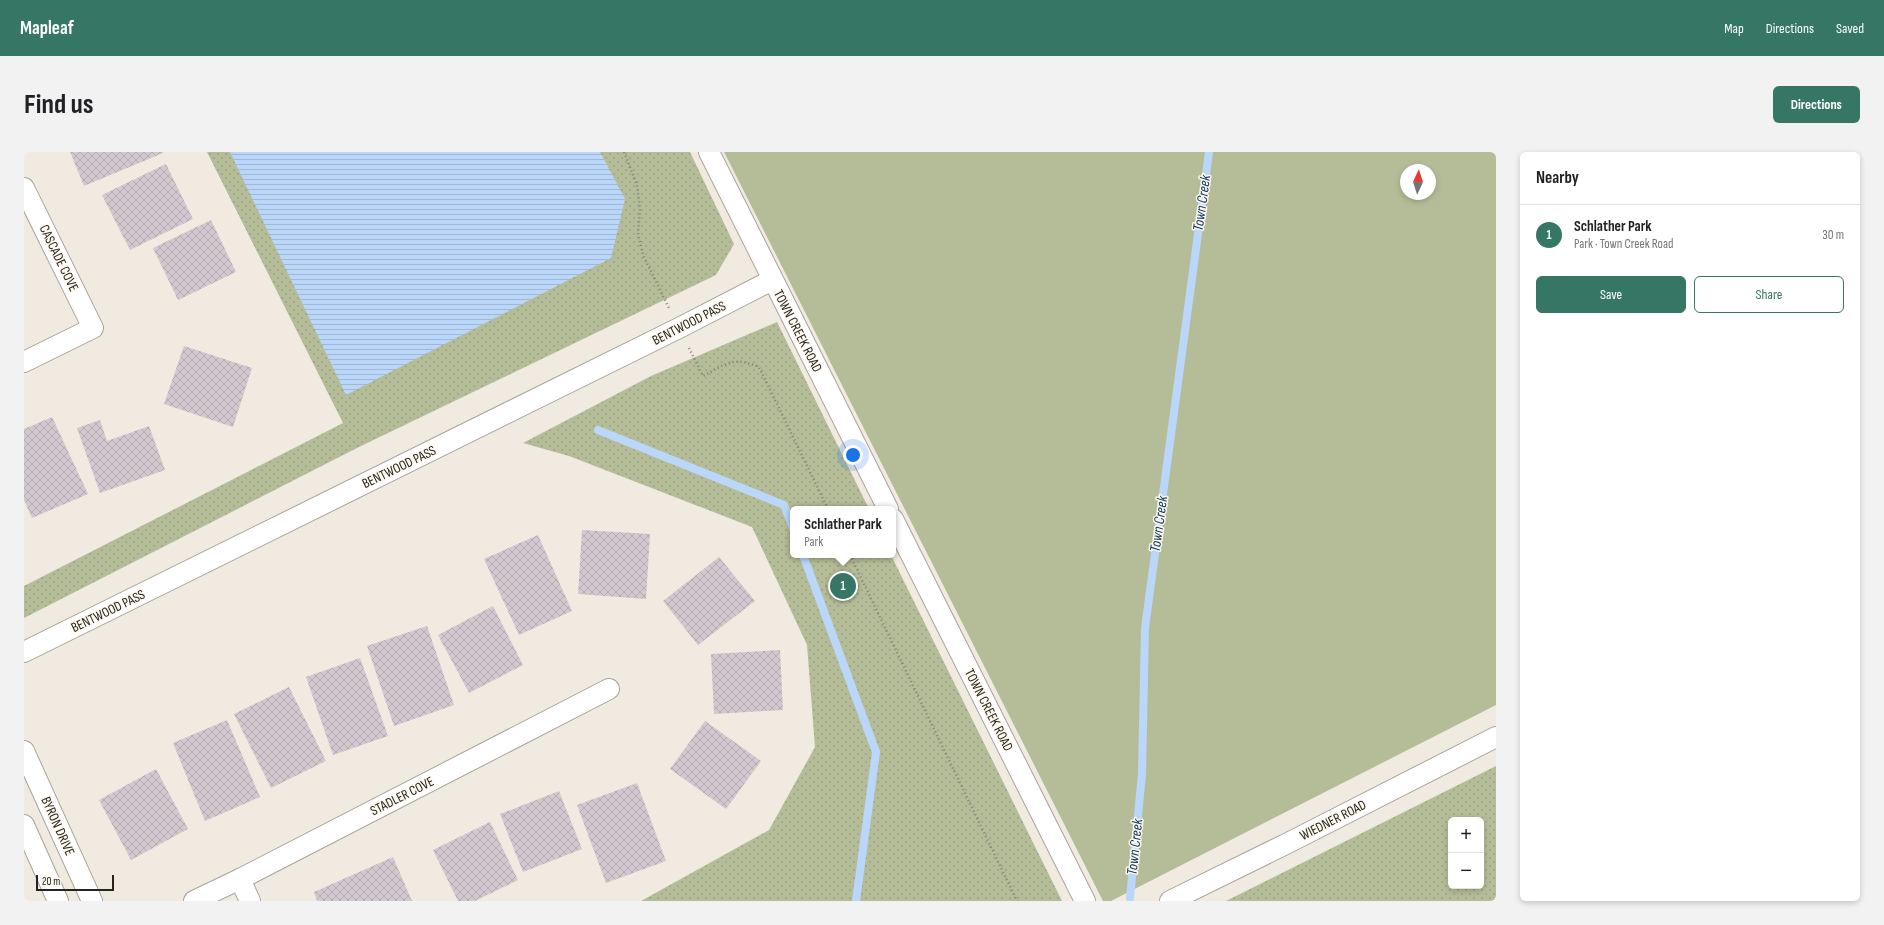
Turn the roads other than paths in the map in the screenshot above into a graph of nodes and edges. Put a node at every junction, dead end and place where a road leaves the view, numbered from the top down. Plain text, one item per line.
1 (710, 152) edge
2 (24, 188) edge
3 (772, 280) junction
4 (24, 362) edge
5 (886, 506) edge
6 (896, 525) edge
7 (24, 652) edge
8 (609, 689) dead end
9 (1496, 737) edge
10 (24, 751) edge
11 (24, 825) edge
12 (240, 879) junction
13 (58, 901) edge
14 (92, 901) edge
15 (194, 901) edge
16 (250, 901) edge
17 (1085, 901) edge
18 (1170, 901) edge

1 - 3 street, TOWN CREEK ROAD
2 - 4 street, CASCADE COVE
3 - 5 street, TOWN CREEK ROAD
3 - 7 street, BENTWOOD PASS
6 - 17 street, TOWN CREEK ROAD
8 - 12 street, STADLER COVE
9 - 18 street, WIEDNER ROAD
10 - 14 street, BYRON DRIVE
11 - 13 street
12 - 15 street, STADLER COVE
12 - 16 street

